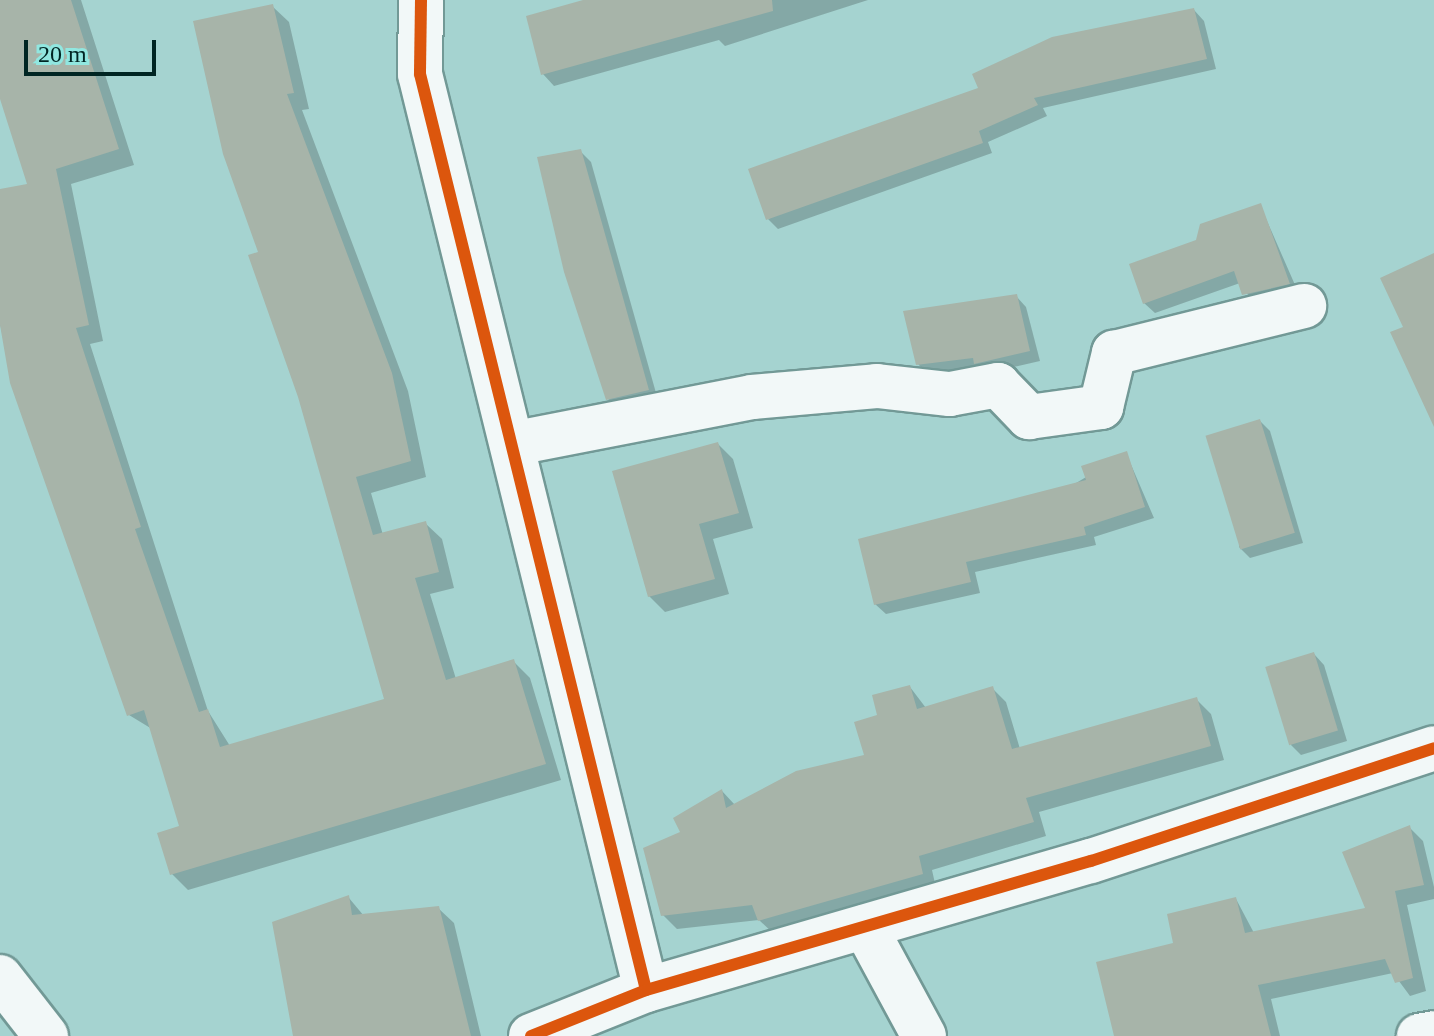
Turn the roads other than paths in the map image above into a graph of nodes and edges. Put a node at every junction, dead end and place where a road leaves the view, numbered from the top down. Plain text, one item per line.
1 (421, 0) edge
2 (1304, 306) dead end
3 (516, 443) junction
4 (1434, 748) edge
5 (865, 927) junction
6 (0, 977) edge
7 (646, 990) junction
8 (1434, 1033) edge
9 (46, 1036) edge
10 (531, 1036) edge
11 (924, 1036) edge
12 (1419, 1036) edge

1 - 3 street
2 - 3 street
3 - 7 street
4 - 5 street
5 - 7 street
5 - 11 street
6 - 9 street
7 - 10 street
8 - 12 street

